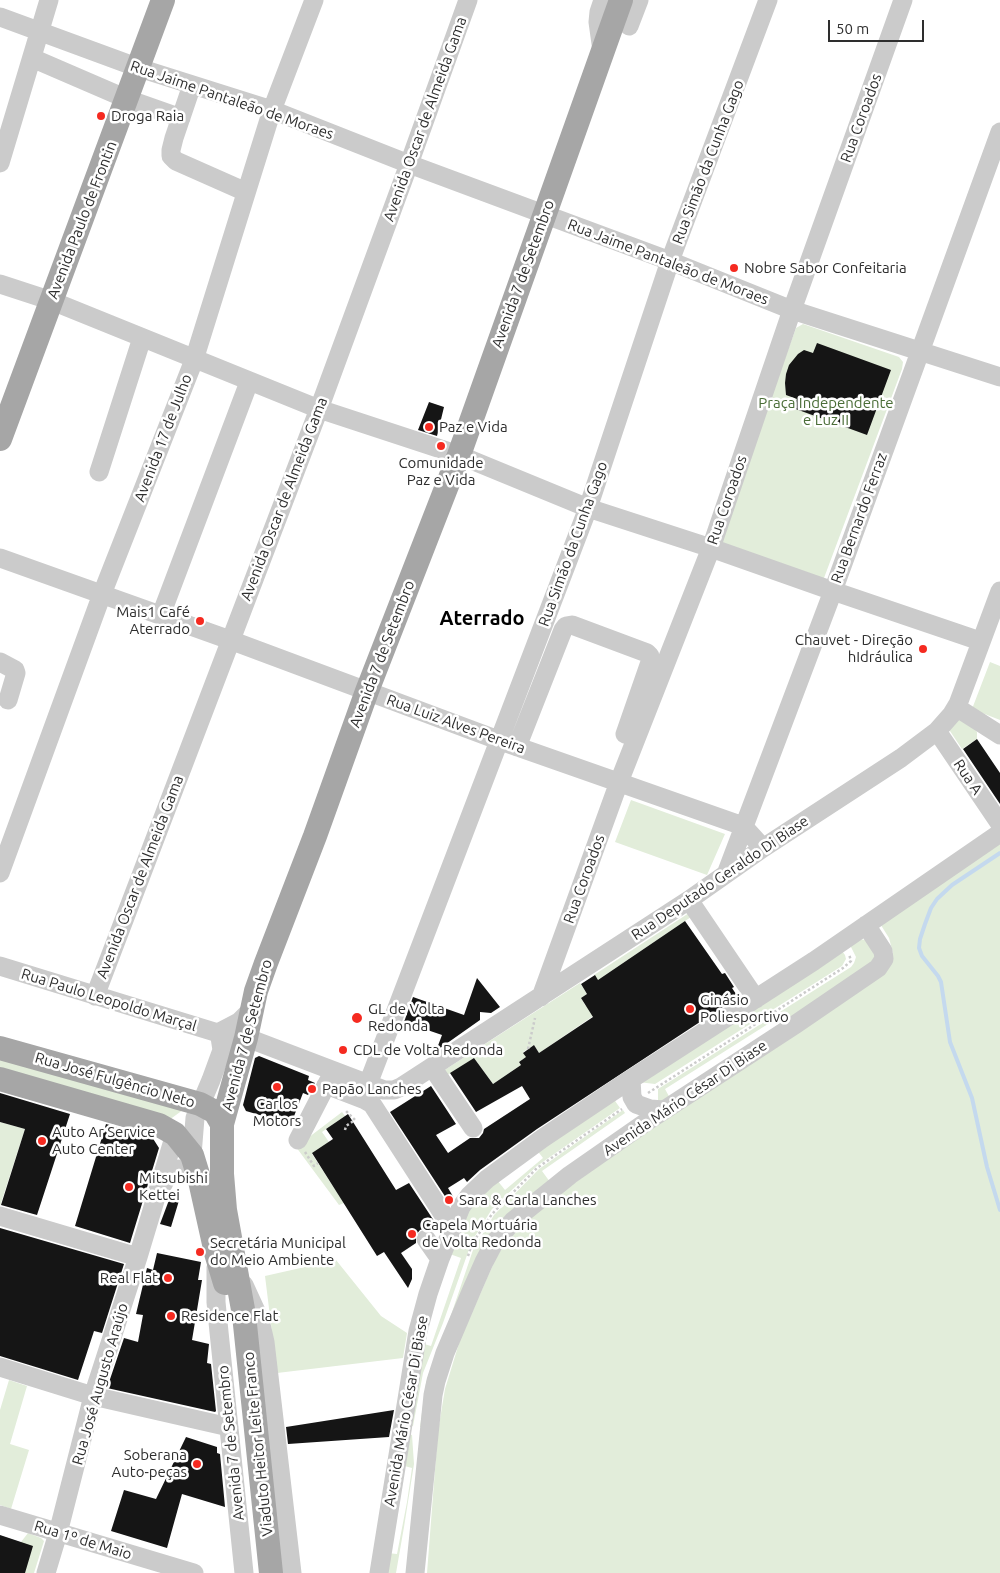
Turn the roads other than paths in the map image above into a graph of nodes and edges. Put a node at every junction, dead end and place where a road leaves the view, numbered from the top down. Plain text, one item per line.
1 (49, 0) edge
2 (163, 0) edge
3 (314, 0) edge
4 (468, 0) edge
5 (603, 0) edge
6 (639, 0) edge
7 (768, 0) edge
8 (903, 0) edge
9 (621, 16) edge
10 (0, 17) edge
11 (40, 32) junction
12 (602, 51) junction
13 (32, 58) junction
14 (139, 68) junction
15 (192, 85) junction
16 (127, 99) junction
17 (272, 110) junction
18 (180, 118) junction
19 (1000, 132) edge
20 (0, 163) edge
21 (410, 164) junction
22 (246, 192) junction
23 (545, 214) junction
24 (670, 261) junction
25 (0, 284) edge
26 (52, 301) junction
27 (792, 310) junction
28 (142, 338) junction
29 (919, 350) junction
30 (194, 360) junction
31 (1000, 378) edge
32 (249, 382) junction
33 (319, 409) junction
34 (0, 439) edge
35 (459, 455) junction
36 (98, 472) dead end
37 (588, 508) junction
38 (711, 548) junction
39 (0, 558) edge
40 (833, 591) junction
41 (1000, 591) edge
42 (102, 594) junction
43 (161, 615) junction
44 (230, 640) junction
45 (980, 641) junction
46 (0, 662) edge
47 (367, 691) junction
48 (8, 700) dead end
49 (956, 706) junction
50 (937, 731) junction
51 (1000, 736) edge
52 (498, 740) junction
53 (517, 747) junction
54 (614, 781) junction
55 (1000, 824) edge
56 (743, 826) junction
57 (1000, 833) edge
58 (763, 848) junction
59 (0, 873) edge
60 (726, 874) junction
61 (689, 900) junction
62 (866, 925) junction
63 (0, 966) edge
64 (95, 996) junction
65 (756, 999) junction
66 (254, 1000) junction
67 (539, 1004) junction
68 (246, 1038) junction
69 (220, 1041) junction
70 (0, 1048) edge
71 (432, 1067) junction
72 (0, 1079) edge
73 (631, 1079) junction
74 (368, 1084) junction
75 (326, 1085) junction
76 (200, 1104) junction
77 (664, 1110) junction
78 (222, 1124) junction
79 (473, 1128) dead end
80 (175, 1134) junction
81 (298, 1140) road end
82 (192, 1155) junction
83 (200, 1181) junction
84 (157, 1196) junction
85 (0, 1216) edge
86 (452, 1228) junction
87 (426, 1239) dead end
88 (216, 1253) junction
89 (138, 1257) junction
90 (440, 1259) junction
91 (236, 1268) junction
92 (239, 1316) junction
93 (0, 1367) edge
94 (93, 1396) junction
95 (229, 1427) junction
96 (402, 1428) junction
97 (429, 1432) junction
98 (0, 1515) edge
99 (58, 1533) junction
100 (46, 1573) edge
101 (194, 1573) edge
102 (244, 1573) edge
103 (262, 1573) edge
104 (271, 1573) edge
105 (292, 1573) edge
106 (379, 1573) edge
107 (415, 1573) edge

1 - 11 street
2 - 14 main road, Avenida Paulo de Frontin
3 - 17 street, Avenida 17 de Julho
4 - 21 street, Avenida Oscar de Almeida Gama
5 - 12 street, Avenida 7 de Setembro
6 - 9 street, Avenida 7 de Setembro
7 - 24 street, Rua Simão da Cunha Gago
8 - 27 street, Rua Coroados
9 - 12 main road, Avenida 7 de Setembro
10 - 11 street, Rua Jaime Pantaleão de Moraes
11 - 13 street
11 - 14 street, Rua Jaime Pantaleão de Moraes
12 - 23 main road, Avenida 7 de Setembro
13 - 16 street
13 - 20 street
14 - 15 street, Rua Jaime Pantaleão de Moraes
14 - 16 main road, Avenida Paulo de Frontin
15 - 17 street, Rua Jaime Pantaleão de Moraes
15 - 18 street
16 - 18 street
16 - 26 main road, Avenida Paulo de Frontin
17 - 21 street, Rua Jaime Pantaleão de Moraes
17 - 22 street, Avenida 17 de Julho
18 - 22 street
19 - 29 street, Rua Bernardo Ferraz
21 - 23 street, Rua Jaime Pantaleão de Moraes
21 - 33 street, Avenida Oscar de Almeida Gama
22 - 30 street, Avenida 17 de Julho
23 - 24 street, Rua Jaime Pantaleão de Moraes
23 - 35 main road, Avenida 7 de Setembro
24 - 27 street, Rua Jaime Pantaleão de Moraes
24 - 37 street, Rua Simão da Cunha Gago
25 - 26 street
26 - 28 street
26 - 34 main road, Avenida Paulo de Frontin
27 - 29 street, Rua Jaime Pantaleão de Moraes
27 - 38 street, Rua Coroados
28 - 30 street
28 - 36 street
29 - 31 street, Rua Jaime Pantaleão de Moraes
29 - 40 street, Rua Bernardo Ferraz
30 - 32 street
30 - 42 street, Avenida 17 de Julho
32 - 33 street
32 - 43 street
33 - 35 street
33 - 44 street, Avenida Oscar de Almeida Gama
35 - 37 street
35 - 47 main road, Avenida 7 de Setembro
37 - 38 street
37 - 52 street, Rua Simão da Cunha Gago
38 - 40 street
38 - 54 street, Rua Coroados
39 - 42 street, Rua Luiz Alves Pereira
40 - 45 street
40 - 56 street, Rua Bernardo Ferraz
41 - 45 street, Rua Deputado Geraldo Di Biase
42 - 43 street, Rua Luiz Alves Pereira
42 - 59 street, Avenida 17 de Julho
43 - 44 street, Rua Luiz Alves Pereira
44 - 47 street, Rua Luiz Alves Pereira
44 - 64 street, Avenida Oscar de Almeida Gama
45 - 49 street, Rua Deputado Geraldo Di Biase
46 - 48 street
47 - 52 street, Rua Luiz Alves Pereira
47 - 66 main road, Avenida 7 de Setembro
49 - 50 street, Rua Deputado Geraldo Di Biase
49 - 51 street
50 - 55 street, Rua A
50 - 58 street, Rua Deputado Geraldo Di Biase
52 - 53 street, Rua Luiz Alves Pereira
52 - 74 street, Rua Simão da Cunha Gago
53 - 54 street, Rua Luiz Alves Pereira
53 - 54 street
54 - 56 street, Rua Luiz Alves Pereira
54 - 67 street, Rua Coroados
56 - 58 street
56 - 60 street, Rua Bernardo Ferraz
57 - 62 street
58 - 60 street, Rua Deputado Geraldo Di Biase
60 - 61 street, Rua Deputado Geraldo Di Biase
61 - 65 street
61 - 67 street, Rua Deputado Geraldo Di Biase
62 - 65 street, Avenida Mário César Di Biase
62 - 77 street, Avenida Mário César Di Biase
63 - 64 street, Rua Paulo Leopoldo Marçal
64 - 69 street, Rua Paulo Leopoldo Marçal
65 - 73 street, Avenida Mário César Di Biase
66 - 68 main road, Avenida 7 de Setembro
66 - 69 street
67 - 71 street, Rua Deputado Geraldo Di Biase
68 - 69 street
68 - 75 street
68 - 78 main road, Avenida 7 de Setembro
69 - 76 street, Avenida 7 de Setembro
70 - 76 main road, Rua José Fulgêncio Neto
71 - 74 street, Rua Deputado Geraldo Di Biase
71 - 79 street
72 - 80 main road, Rua José Fulgêncio Neto
73 - 77 street
73 - 86 street, Avenida Mário César Di Biase
74 - 75 street
75 - 81 street
75 - 86 street
76 - 78 main road, Rua José Fulgêncio Neto
76 - 82 street, Avenida 7 de Setembro
77 - 97 street, Avenida Mário César Di Biase
78 - 91 main road, Avenida 7 de Setembro
80 - 82 main road, Rua José Fulgêncio Neto
80 - 84 street, Rua José Augusto Araújo
82 - 83 main road, Avenida 7 de Setembro
83 - 84 street, Rua José Augusto Araújo
83 - 88 main road, Avenida 7 de Setembro
84 - 89 street, Rua José Augusto Araújo
85 - 89 street
86 - 90 street, Avenida Mário César Di Biase
87 - 90 street
88 - 92 main road, Avenida 7 de Setembro
88 - 95 street, Avenida 7 de Setembro
89 - 94 street, Rua José Augusto Araújo
90 - 96 street, Avenida Mário César Di Biase
91 - 92 main road, Avenida 7 de Setembro
91 - 105 street, Avenida 7 de Setembro
92 - 103 main road
92 - 104 main road, Viaduto Heitor Leite Franco
93 - 94 street
94 - 95 street
94 - 99 street, Rua José Augusto Araújo
95 - 102 street, Avenida 7 de Setembro
96 - 97 street
96 - 106 street, Avenida Mário César Di Biase
97 - 107 street, Avenida Mário César Di Biase
98 - 99 street, Rua 1º de Maio
99 - 100 street, Rua José Augusto Araújo
99 - 101 street, Rua 1º de Maio

